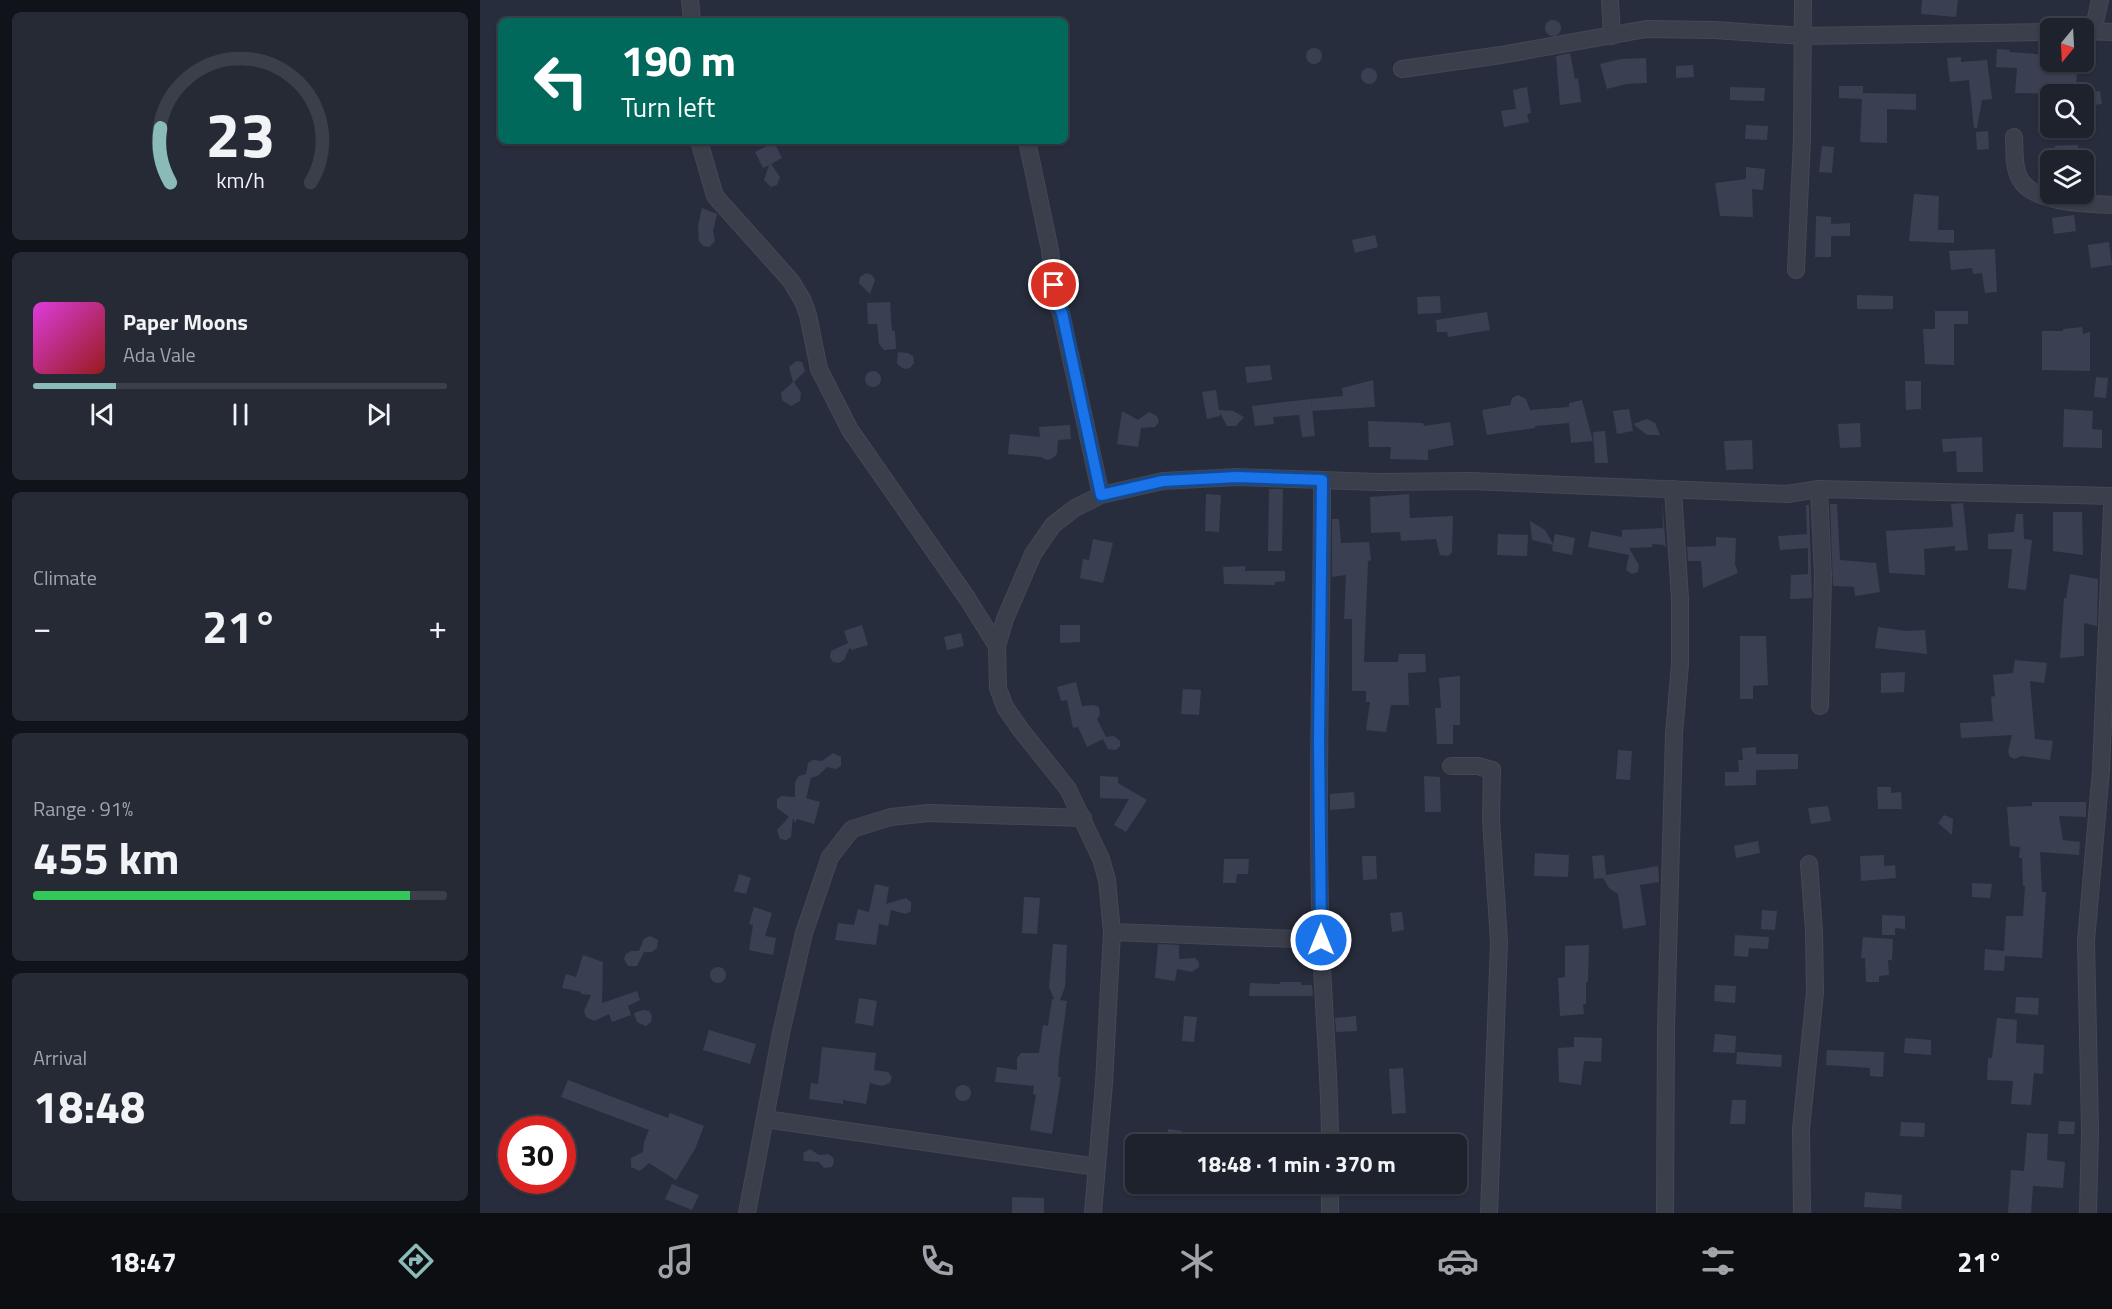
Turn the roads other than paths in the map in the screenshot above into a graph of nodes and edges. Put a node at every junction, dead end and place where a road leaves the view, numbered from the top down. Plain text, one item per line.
1 (690, 0) edge
2 (1610, 0) edge
3 (1803, 0) edge
4 (2100, 0) edge
5 (692, 18) edge
6 (2093, 18) edge
7 (2094, 31) edge
8 (2040, 32) edge
9 (2112, 32) edge
10 (1612, 36) junction
11 (1803, 36) junction
12 (1402, 69) dead end
13 (2014, 137) dead end
14 (700, 144) edge
15 (1028, 144) edge
16 (2112, 205) edge
17 (1796, 270) dead end
18 (1322, 480) junction
19 (1673, 489) junction
20 (1819, 489) junction
21 (1101, 495) junction
22 (2112, 496) edge
23 (2112, 507) edge
24 (997, 646) junction
25 (1820, 706) dead end
26 (1451, 766) dead end
27 (1083, 818) junction
28 (1809, 864) dead end
29 (1112, 932) junction
30 (1321, 940) junction
31 (765, 1119) junction
32 (1330, 1134) edge
33 (1096, 1167) junction
34 (1330, 1194) edge
35 (747, 1213) edge
36 (1093, 1213) edge
37 (1330, 1213) edge
38 (1489, 1213) edge
39 (1665, 1213) edge
40 (1802, 1213) edge
41 (2088, 1213) edge

1 - 5 street
2 - 10 street
3 - 11 street
4 - 6 street
7 - 9 street
8 - 11 street
10 - 11 street
10 - 12 street
11 - 17 street
13 - 16 street
14 - 24 street
15 - 21 street
18 - 19 street
18 - 21 street
18 - 30 street
19 - 20 street
19 - 39 street
20 - 22 street
20 - 25 street
21 - 24 street
23 - 41 street
24 - 27 street
26 - 38 street
27 - 29 street
27 - 31 street
28 - 40 street
29 - 30 street
29 - 33 street
30 - 32 street
31 - 33 street
31 - 35 street
33 - 36 street
34 - 37 street

